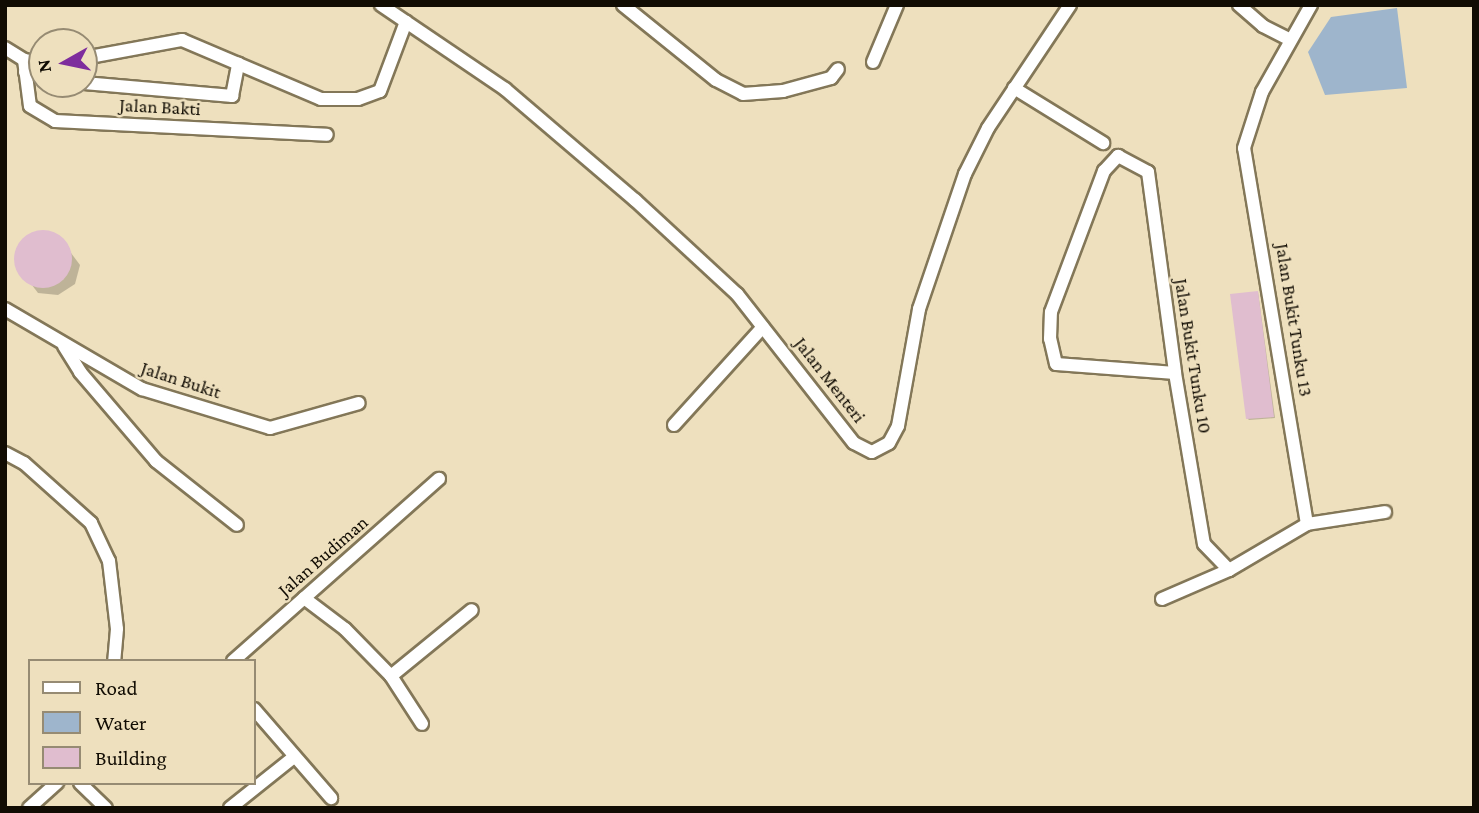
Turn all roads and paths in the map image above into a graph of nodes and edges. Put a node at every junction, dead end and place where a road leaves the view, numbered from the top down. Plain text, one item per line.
1 (381, 5) edge
2 (623, 5) edge
3 (897, 5) edge
4 (1070, 5) edge
5 (1239, 5) edge
6 (1311, 5) edge
7 (406, 22) junction
8 (1288, 39) junction
9 (5, 48) edge
10 (98, 55) edge
11 (873, 62) dead end
12 (238, 64) junction
13 (28, 65) edge
14 (24, 66) junction
15 (28, 68) edge
16 (838, 69) dead end
17 (98, 84) edge
18 (1014, 88) junction
19 (327, 135) dead end
20 (1103, 144) dead end
21 (5, 309) edge
22 (763, 327) junction
23 (62, 342) junction
24 (1175, 373) junction
25 (359, 403) dead end
26 (674, 425) dead end
27 (5, 453) edge
28 (439, 479) dead end
29 (1385, 512) dead end
30 (1307, 524) junction
31 (237, 525) dead end
32 (1229, 570) junction
33 (304, 598) junction
34 (1162, 598) dead end
35 (472, 610) dead end
36 (114, 659) edge
37 (235, 659) edge
38 (391, 676) junction
39 (256, 711) edge
40 (422, 724) dead end
41 (294, 757) junction
42 (55, 785) edge
43 (84, 785) edge
44 (331, 798) dead end
45 (29, 808) edge
46 (106, 808) edge
47 (230, 808) edge

1 - 7 street, Jalan Menteri
2 - 16 street
3 - 11 street
4 - 18 street, Jalan Menteri
5 - 8 street
6 - 8 street, Jalan Bukit Tunku 13
7 - 12 street
7 - 22 street, Jalan Menteri
8 - 30 street, Jalan Bukit Tunku 13
9 - 14 street
10 - 12 street
12 - 17 street, Jalan Bakti
13 - 14 street
14 - 15 street
14 - 19 street, Jalan Bakti
18 - 20 street
18 - 22 street, Jalan Menteri
21 - 23 street, Jalan Bukit
22 - 26 street
23 - 25 street, Jalan Bukit
23 - 31 street
24 - 24 street, Jalan Bukit Tunku 10
24 - 32 street, Jalan Bukit Tunku 10
27 - 36 street
28 - 33 street, Jalan Budiman
29 - 30 street
30 - 32 street
32 - 34 street
33 - 37 street, Jalan Budiman
33 - 38 street
35 - 38 street
38 - 40 street
39 - 41 street
41 - 44 street
41 - 47 street
42 - 45 street
43 - 46 street

